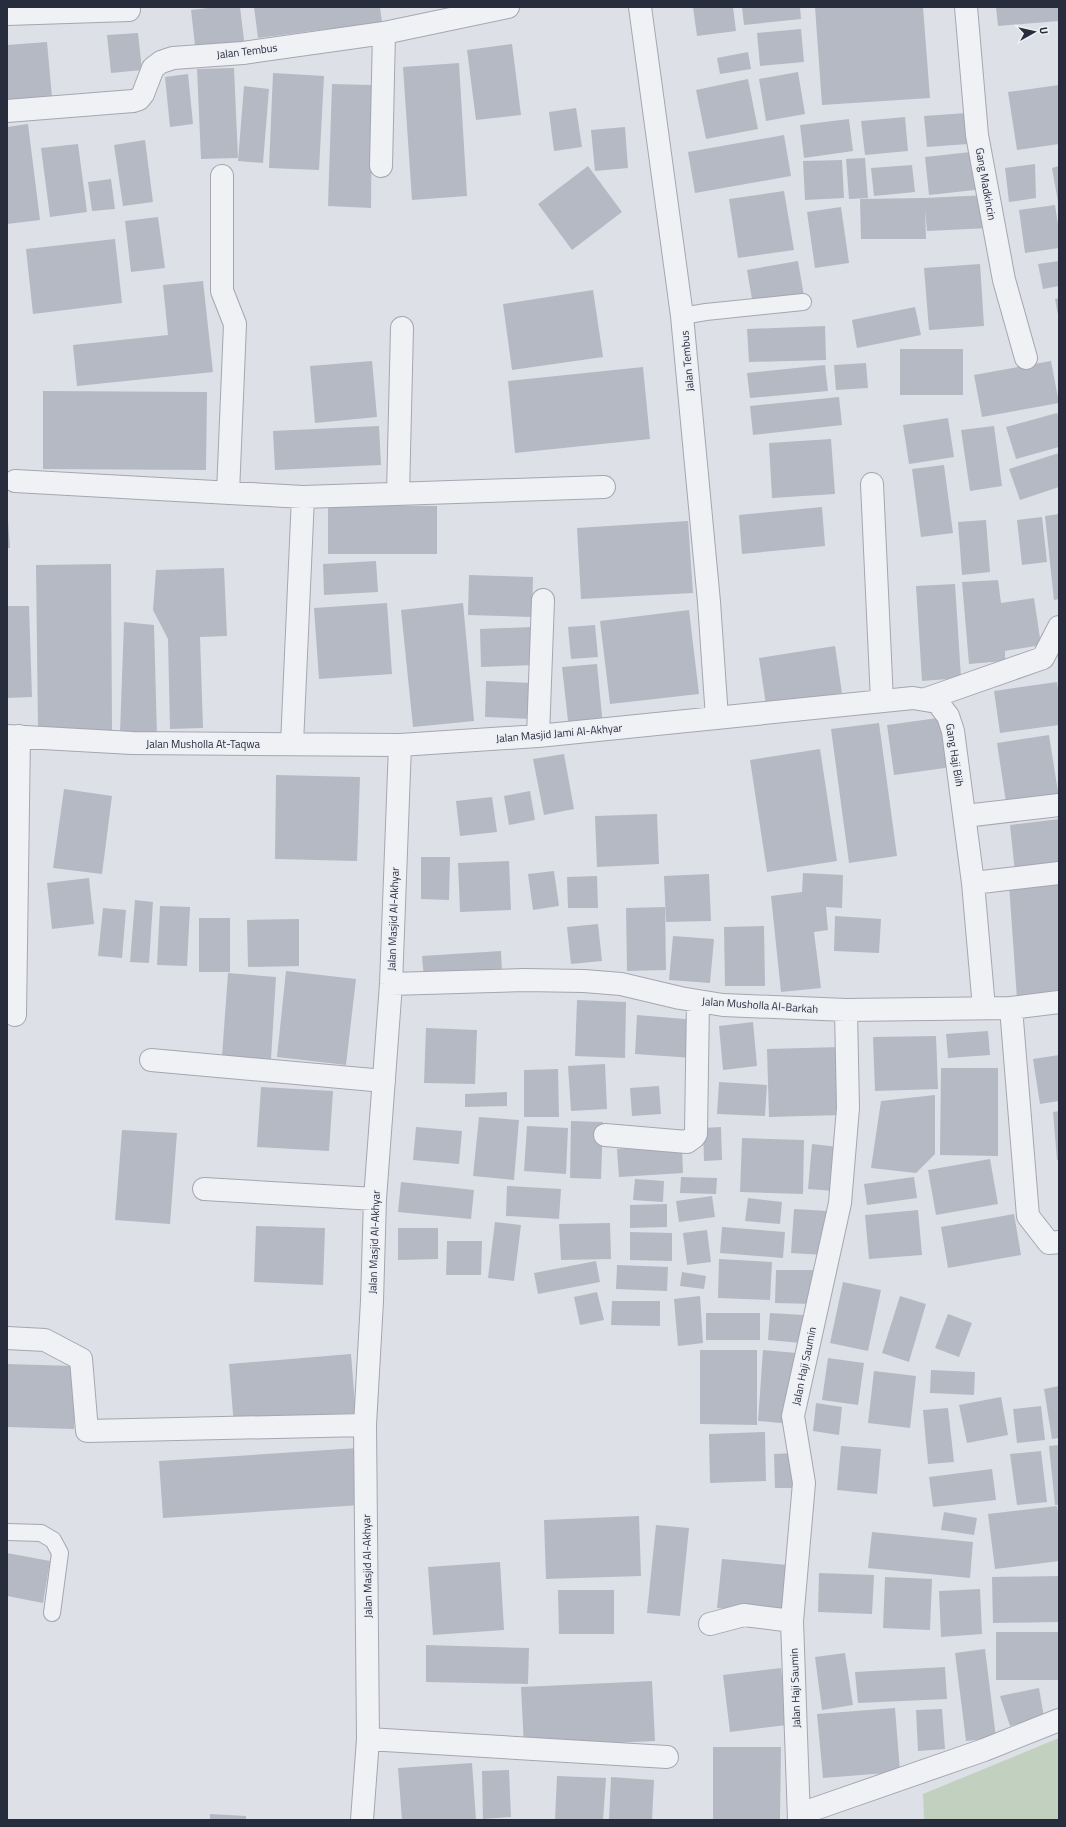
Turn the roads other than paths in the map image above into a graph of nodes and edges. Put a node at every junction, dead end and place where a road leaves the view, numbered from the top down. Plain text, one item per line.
1 (508, 7) edge
2 (640, 7) edge
3 (966, 7) edge
4 (129, 10) dead end
5 (7, 14) edge
6 (384, 33) junction
7 (7, 111) edge
8 (381, 166) dead end
9 (222, 176) dead end
10 (803, 302) dead end
11 (682, 316) junction
12 (402, 328) dead end
13 (1026, 358) dead end
14 (16, 481) dead end
15 (872, 484) dead end
16 (604, 487) dead end
17 (228, 493) junction
18 (398, 494) junction
19 (303, 497) junction
20 (543, 600) dead end
21 (1059, 627) edge
22 (926, 699) junction
23 (882, 701) junction
24 (717, 718) junction
25 (13, 736) edge
26 (538, 736) junction
27 (292, 744) junction
28 (400, 745) junction
29 (1059, 805) edge
30 (965, 816) junction
31 (1059, 873) edge
32 (974, 883) junction
33 (391, 984) junction
34 (698, 1001) junction
35 (1059, 1002) edge
36 (984, 1008) junction
37 (1011, 1008) junction
38 (846, 1010) junction
39 (15, 1015) dead end
40 (151, 1060) dead end
41 (384, 1081) junction
42 (606, 1135) dead end
43 (204, 1189) dead end
44 (375, 1199) junction
45 (1059, 1242) edge
46 (7, 1338) edge
47 (365, 1425) junction
48 (7, 1532) edge
49 (52, 1613) dead end
50 (792, 1621) junction
51 (710, 1624) dead end
52 (1059, 1720) edge
53 (368, 1740) junction
54 (667, 1757) dead end
55 (800, 1817) edge
56 (362, 1820) edge

1 - 6 street, Jalan Tembus
2 - 11 street, Jalan Tembus
3 - 13 street, Gang Madkincin
4 - 5 street
6 - 7 street, Jalan Tembus
6 - 8 street
9 - 17 street
10 - 11 lane
11 - 24 street, Jalan Tembus
12 - 18 street
14 - 17 street
15 - 23 street
16 - 18 street
17 - 19 street
18 - 19 street
19 - 27 street
20 - 26 street
21 - 22 street
22 - 23 street, Gang Haji Biih
22 - 30 street, Gang Haji Biih
23 - 24 street, Gang Haji Biih
24 - 26 street, Jalan Masjid Jami Al-Akhyar
25 - 27 street, Jalan Musholla At-Taqwa
25 - 39 street
26 - 28 street, Jalan Masjid Jami Al-Akhyar
27 - 28 street, Jalan Musholla At-Taqwa
28 - 33 street, Jalan Masjid Al-Akhyar
29 - 30 street
30 - 32 street, Gang Haji Biih
31 - 32 street
32 - 36 street, Gang Haji Biih
33 - 34 street, Jalan Musholla Al-Barkah
33 - 41 street, Jalan Masjid Al-Akhyar
34 - 38 street, Jalan Musholla Al-Barkah
34 - 42 street
35 - 37 street, Jalan Musholla Al-Barkah
36 - 37 street, Jalan Musholla Al-Barkah
36 - 38 street, Jalan Musholla Al-Barkah
37 - 45 street
38 - 50 street, Jalan Haji Saumin
40 - 41 street
41 - 44 street, Jalan Masjid Al-Akhyar
43 - 44 street
44 - 47 street, Jalan Masjid Al-Akhyar
46 - 47 street
47 - 53 street, Jalan Masjid Al-Akhyar
48 - 49 lane
50 - 51 street
50 - 55 street, Jalan Haji Saumin
52 - 55 street
53 - 54 street
53 - 56 street, Jalan Masjid Al-Akhyar

